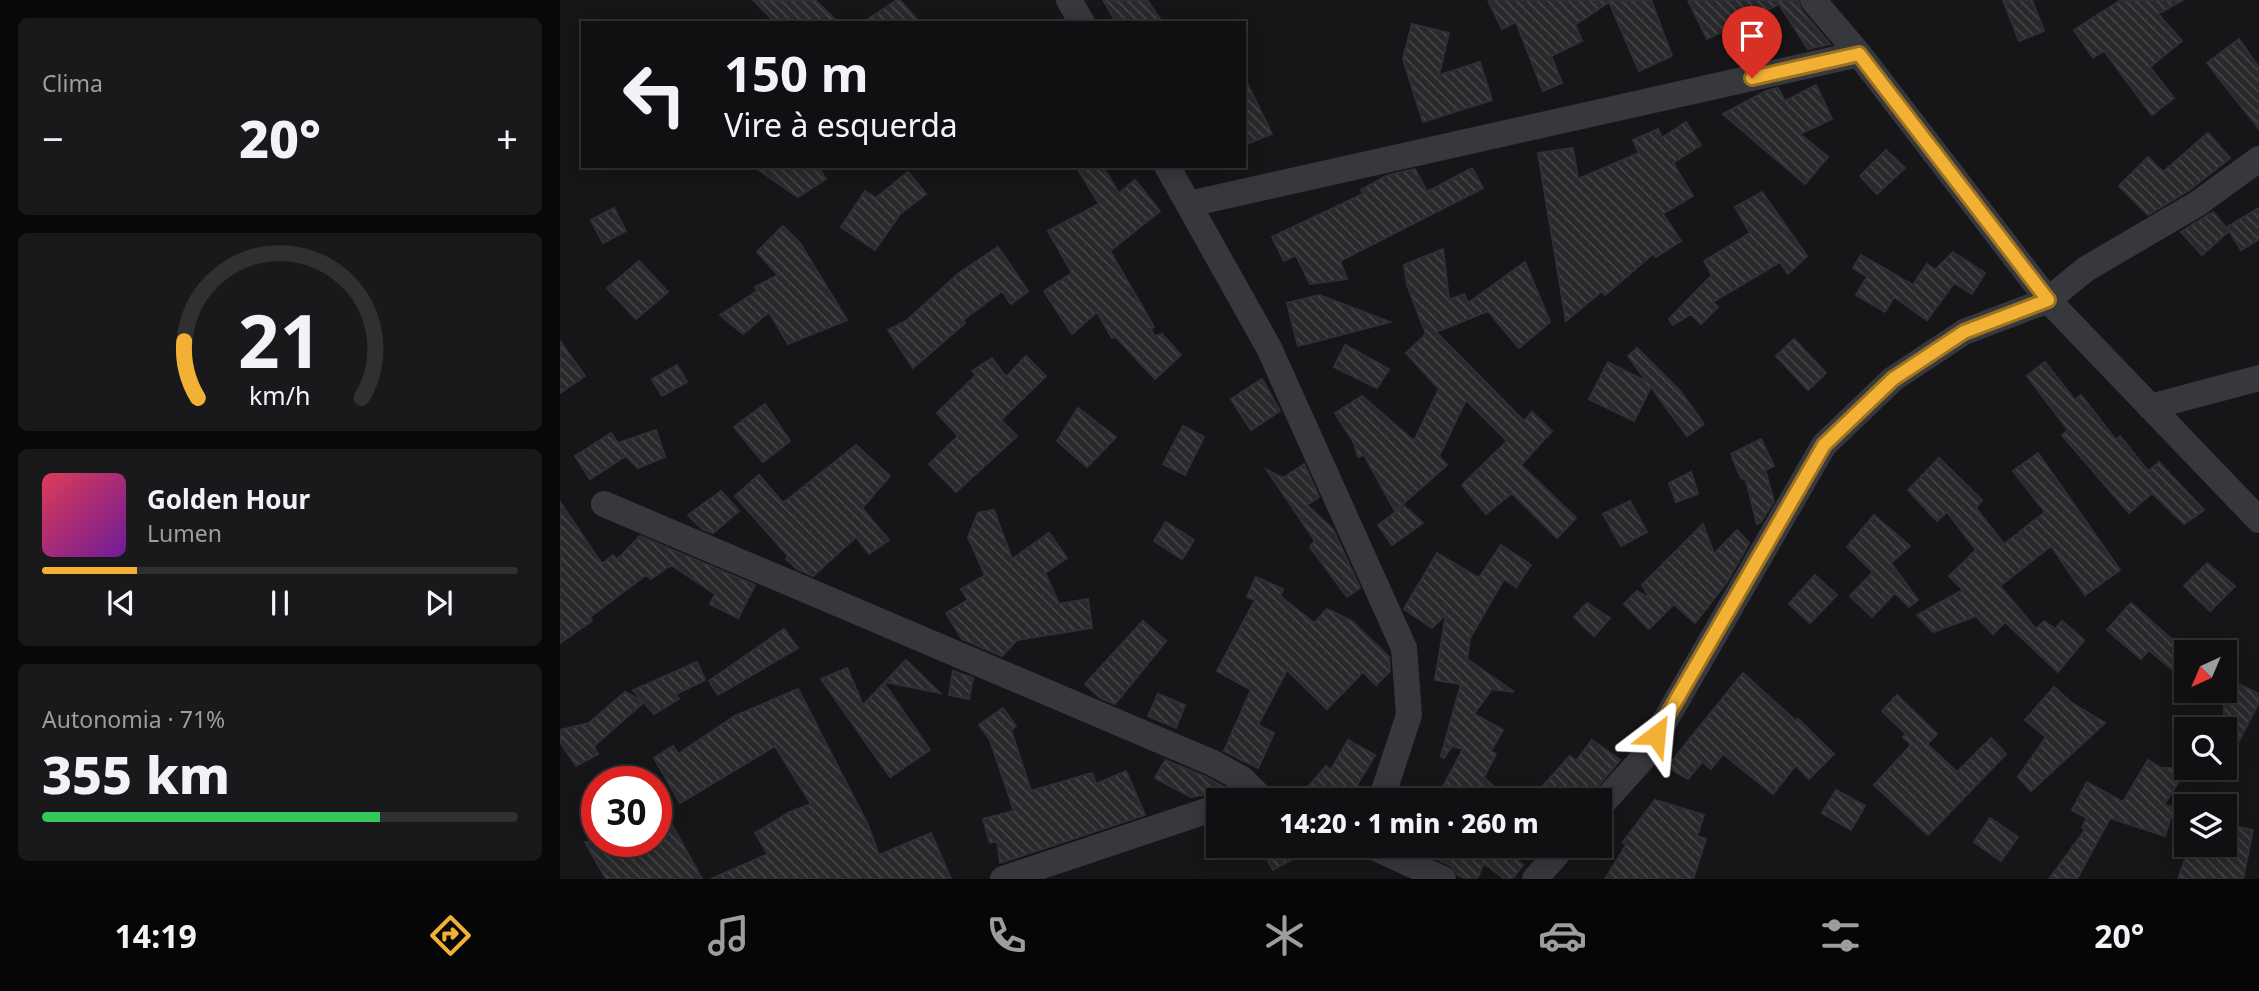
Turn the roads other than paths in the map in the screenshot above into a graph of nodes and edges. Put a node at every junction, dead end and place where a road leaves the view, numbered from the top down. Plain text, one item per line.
1 (1069, 0) edge
2 (1813, 0) edge
3 (1081, 21) edge
4 (1859, 54) junction
5 (2259, 159) edge
6 (1168, 168) edge
7 (1189, 204) junction
8 (2048, 300) junction
9 (2259, 378) edge
10 (2150, 407) junction
11 (604, 504) dead end
12 (2259, 520) edge
13 (1248, 788) edge
14 (1385, 788) edge
15 (1612, 793) edge
16 (1206, 811) edge
17 (1396, 858) edge
18 (1554, 858) edge
19 (1433, 876) edge
20 (1003, 879) edge
21 (1535, 879) edge

1 - 3 street
2 - 4 street
4 - 7 street
4 - 8 street
5 - 8 street
6 - 7 street
7 - 14 street
8 - 10 street
8 - 15 street
9 - 10 street
10 - 12 street
11 - 13 street
16 - 20 street
17 - 19 street
18 - 21 street

